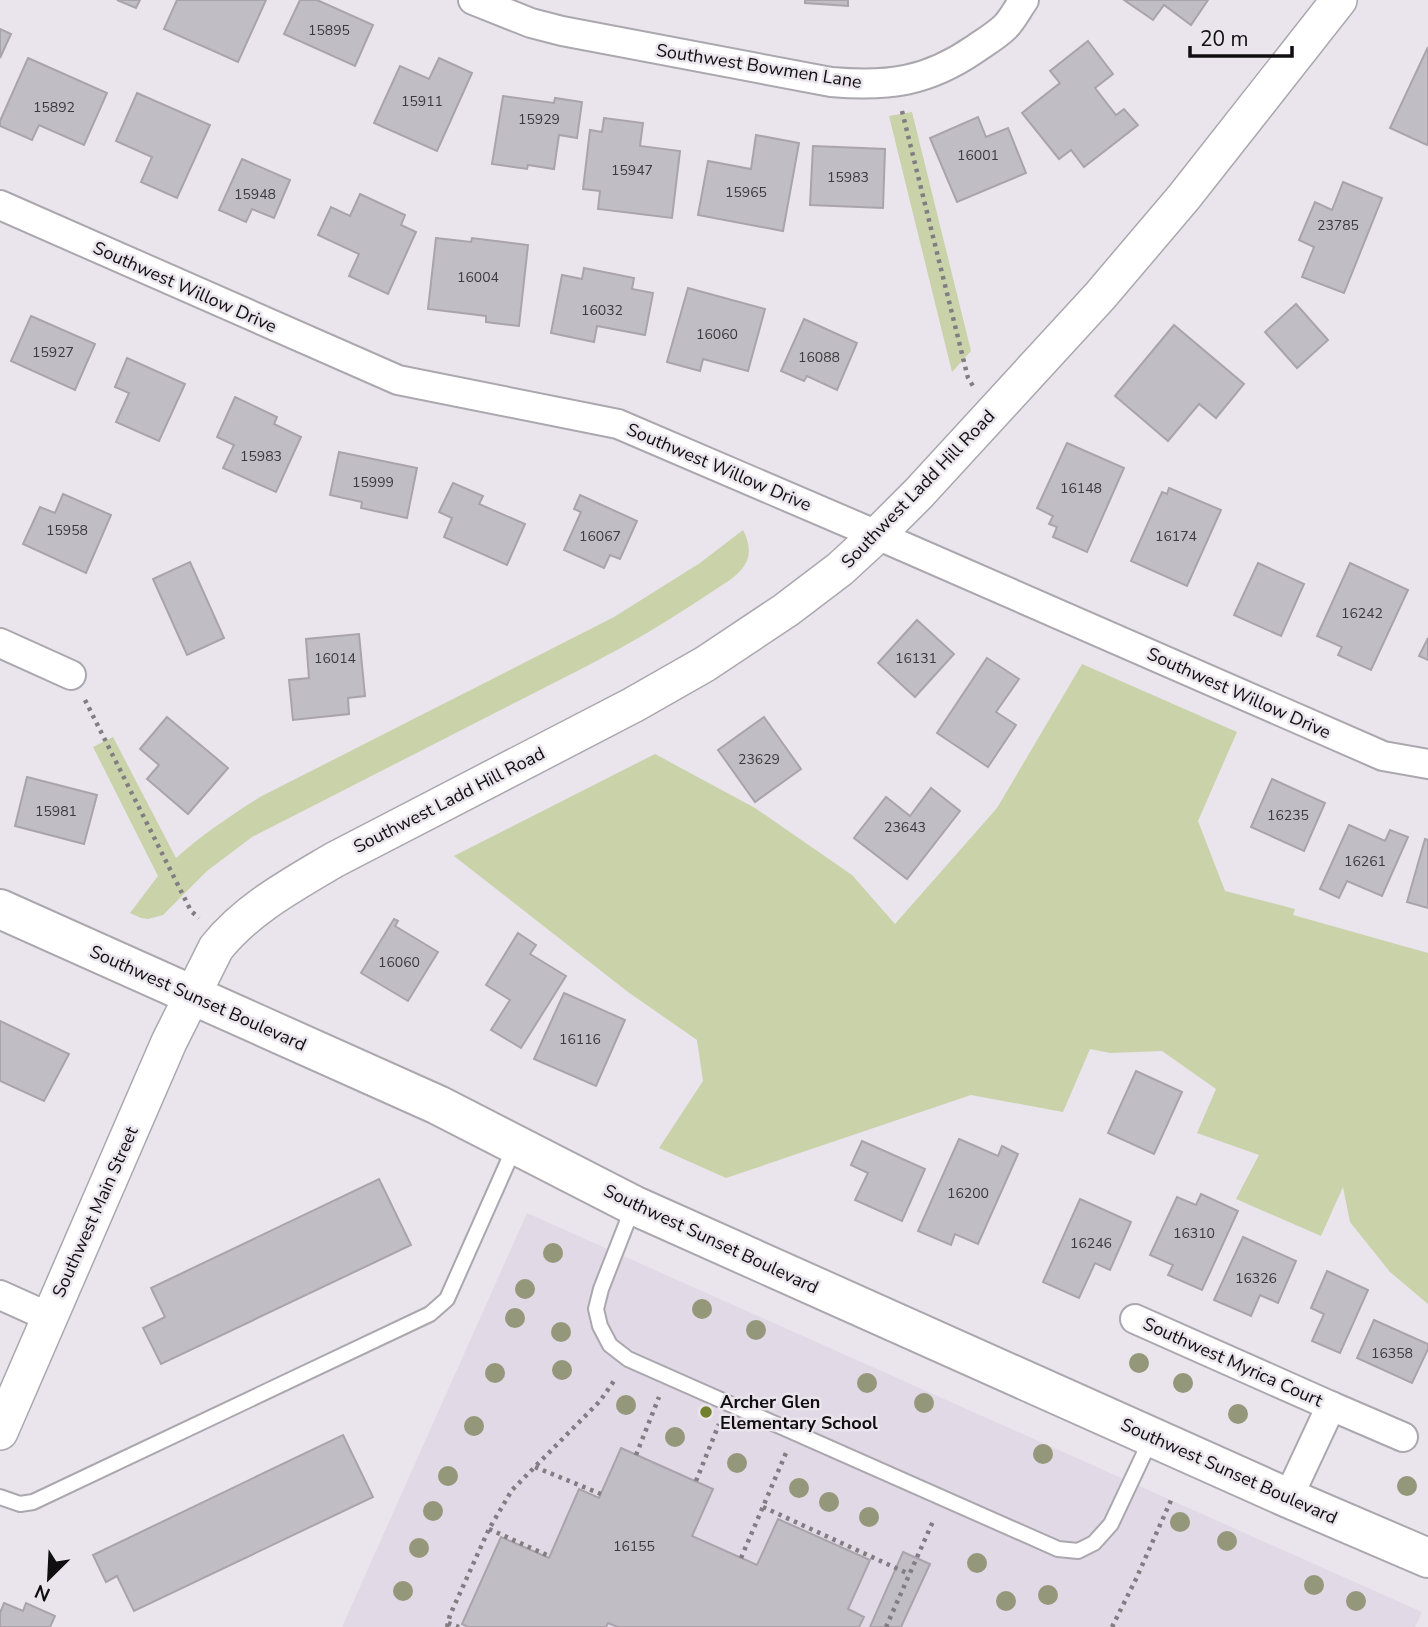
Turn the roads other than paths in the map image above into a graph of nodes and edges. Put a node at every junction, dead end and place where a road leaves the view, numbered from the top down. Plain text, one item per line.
1 (473, 0) edge
2 (1024, 0) edge
3 (1339, 0) edge
4 (0, 205) edge
5 (877, 535) junction
6 (0, 643) edge
7 (71, 675) road end
8 (1428, 764) edge
9 (0, 909) edge
10 (192, 994) junction
11 (515, 1145) junction
12 (634, 1205) junction
13 (0, 1295) edge
14 (49, 1317) junction
15 (1135, 1318) dead end
16 (1331, 1406) junction
17 (0, 1432) edge
18 (1152, 1436) junction
19 (1403, 1437) dead end
20 (0, 1497) edge
21 (1288, 1497) junction
22 (1428, 1558) edge

1 - 2 street, Southwest Bowmen Lane
3 - 5 street, Southwest Ladd Hill Road
4 - 5 street, Southwest Willow Drive
5 - 8 street, Southwest Willow Drive
5 - 10 street, Southwest Ladd Hill Road
6 - 7 street
9 - 10 main road, Southwest Sunset Boulevard
10 - 11 main road, Southwest Sunset Boulevard
10 - 14 street, Southwest Main Street
11 - 12 main road, Southwest Sunset Boulevard
11 - 20 lane
12 - 18 main road, Southwest Sunset Boulevard
12 - 18 lane
13 - 14 street
14 - 17 street, Southwest Main Street
15 - 16 street, Southwest Myrica Court
16 - 19 street, Southwest Myrica Court
16 - 21 street, Southwest Myrica Court
18 - 21 main road, Southwest Sunset Boulevard
21 - 22 main road, Southwest Sunset Boulevard

